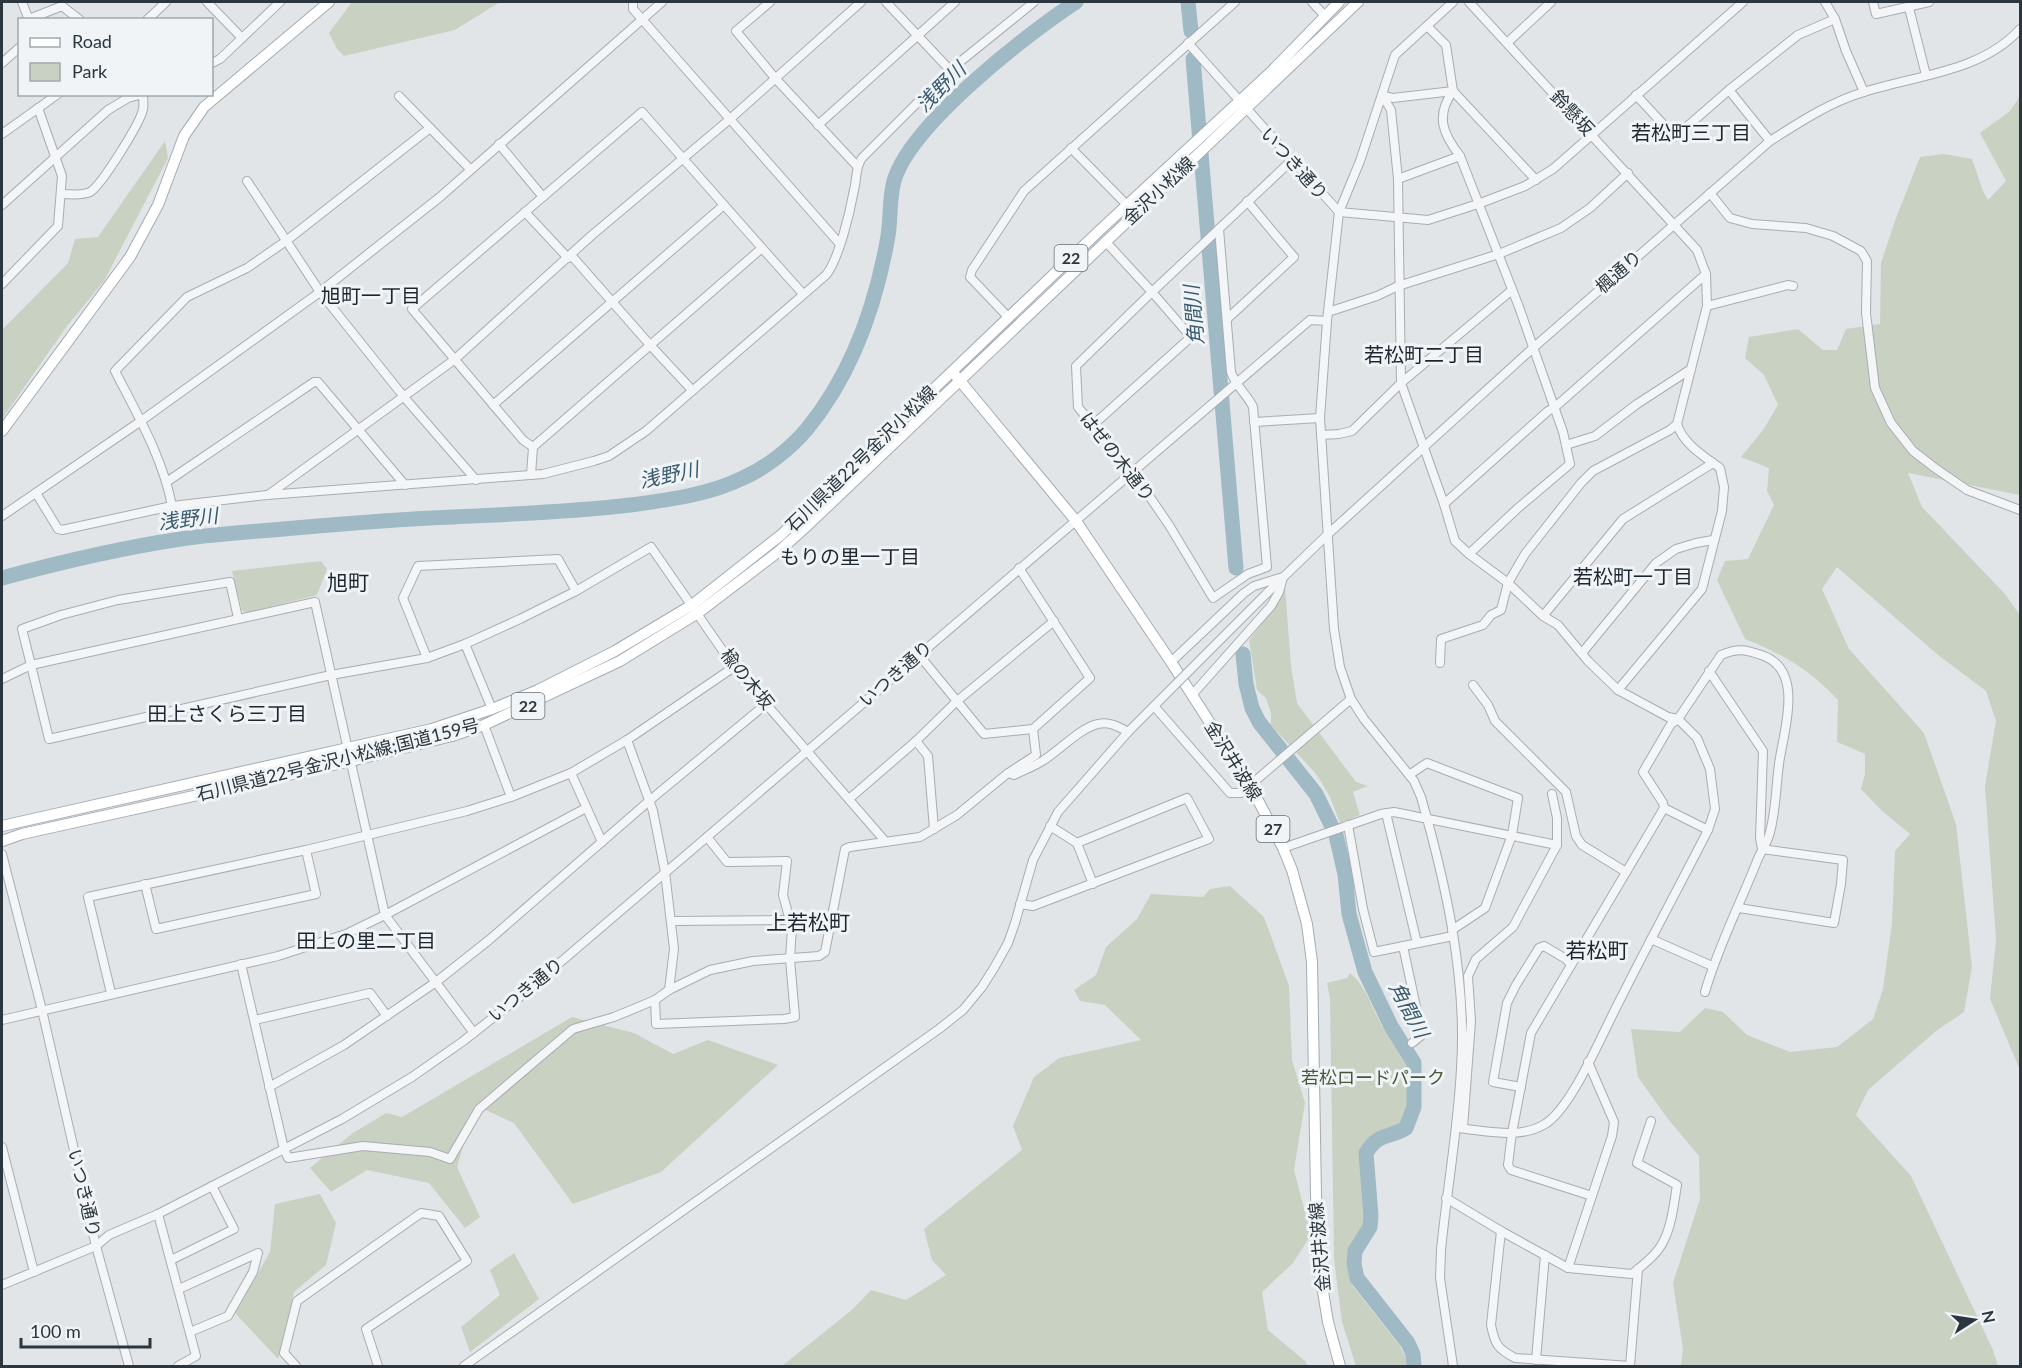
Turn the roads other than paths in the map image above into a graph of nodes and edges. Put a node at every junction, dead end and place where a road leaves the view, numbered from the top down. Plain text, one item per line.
1 (22, 2) edge
2 (166, 2) edge
3 (207, 2) edge
4 (280, 2) edge
5 (329, 2) edge
6 (633, 2) edge
7 (662, 2) edge
8 (770, 2) edge
9 (861, 2) edge
10 (886, 2) edge
11 (955, 2) edge
12 (1034, 2) edge
13 (1234, 2) edge
14 (1312, 2) edge
15 (1339, 2) edge
16 (1358, 2) edge
17 (1453, 2) edge
18 (1469, 2) edge
19 (1551, 2) edge
20 (1743, 2) edge
21 (1825, 2) edge
22 (1873, 2) edge
23 (1929, 2) edge
24 (1909, 8) junction
25 (1324, 15) junction
26 (29, 18) edge
27 (32, 18) edge
28 (77, 18) edge
29 (150, 18) edge
30 (1835, 19) junction
31 (642, 20) junction
32 (1427, 26) junction
33 (2020, 29) edge
34 (917, 35) junction
35 (242, 38) junction
36 (1188, 43) junction
37 (1508, 43) junction
38 (18, 49) edge
39 (213, 62) edge
40 (2, 63) edge
41 (950, 70) junction
42 (1926, 75) junction
43 (775, 78) junction
44 (1729, 90) junction
45 (1453, 91) junction
46 (1864, 92) junction
47 (1382, 95) junction
48 (1636, 95) junction
49 (55, 96) edge
50 (136, 96) edge
51 (143, 96) edge
52 (399, 96) dead end
53 (1242, 106) junction
54 (38, 108) junction
55 (730, 119) junction
56 (818, 125) junction
57 (430, 128) junction
58 (2, 134) edge
59 (1593, 135) junction
60 (1770, 141) junction
61 (499, 144) junction
62 (1071, 148) junction
63 (1193, 152) junction
64 (1460, 156) junction
65 (54, 158) junction
66 (682, 159) junction
67 (1291, 161) junction
68 (857, 166) junction
69 (470, 169) junction
70 (1628, 173) junction
71 (1398, 179) junction
72 (1536, 180) junction
73 (247, 181) dead end
74 (1710, 193) junction
75 (62, 194) junction
76 (543, 197) junction
77 (1246, 201) junction
78 (1478, 204) junction
79 (2, 205) edge
80 (724, 205) junction
81 (1127, 205) junction
82 (525, 212) junction
83 (1339, 212) junction
84 (1400, 219) junction
85 (1674, 225) junction
86 (1216, 231) junction
87 (286, 241) junction
88 (1105, 241) junction
89 (839, 243) junction
90 (762, 248) junction
91 (1499, 254) junction
92 (569, 257) junction
93 (1706, 274) junction
94 (2, 284) edge
95 (1398, 286) junction
96 (1793, 286) dead end
97 (1512, 290) junction
98 (320, 292) junction
99 (1152, 292) junction
100 (803, 294) junction
101 (612, 302) junction
102 (1707, 306) junction
103 (1328, 316) junction
104 (1009, 318) junction
105 (1227, 319) junction
106 (651, 346) junction
107 (1533, 348) junction
108 (454, 360) junction
109 (1690, 369) junction
110 (952, 371) junction
111 (960, 381) junction
112 (1401, 383) junction
113 (1232, 387) junction
114 (692, 390) junction
115 (404, 397) junction
116 (493, 405) junction
117 (1554, 408) junction
118 (1320, 418) junction
119 (141, 421) junction
120 (1254, 422) junction
121 (1677, 424) junction
122 (1092, 425) junction
123 (359, 430) junction
124 (2, 431) edge
125 (1320, 435) junction
126 (1566, 445) junction
127 (532, 447) junction
128 (1424, 449) junction
129 (1713, 463) junction
130 (1132, 473) junction
131 (531, 475) junction
132 (476, 480) junction
133 (168, 481) junction
134 (405, 485) junction
135 (36, 493) junction
136 (267, 495) junction
137 (1444, 504) junction
138 (172, 506) junction
139 (2020, 510) edge
140 (2, 516) edge
141 (1076, 521) junction
142 (1326, 535) junction
143 (1713, 540) junction
144 (1469, 554) junction
145 (1019, 568) junction
146 (1283, 577) junction
147 (1508, 583) junction
148 (576, 591) junction
149 (695, 609) junction
150 (1543, 616) junction
151 (238, 618) junction
152 (1054, 621) junction
153 (465, 644) junction
154 (1582, 653) junction
155 (919, 655) junction
156 (426, 658) junction
157 (1171, 662) junction
158 (1440, 663) dead end
159 (31, 665) junction
160 (734, 667) junction
161 (1709, 671) junction
162 (331, 675) junction
163 (2, 679) edge
164 (1473, 685) dead end
165 (1618, 690) junction
166 (1192, 695) junction
167 (1351, 699) junction
168 (957, 701) junction
169 (1156, 703) junction
170 (766, 704) junction
171 (492, 709) junction
172 (1678, 719) junction
173 (484, 725) junction
174 (1033, 729) junction
175 (1128, 732) junction
176 (627, 740) junction
177 (916, 741) junction
178 (348, 748) junction
179 (807, 750) junction
180 (351, 761) junction
181 (571, 773) junction
182 (1008, 773) junction
183 (1409, 775) junction
184 (1251, 787) junction
185 (1552, 794) dead end
186 (511, 797) junction
187 (849, 799) junction
188 (649, 801) junction
189 (586, 807) junction
190 (1664, 808) junction
191 (1386, 813) junction
192 (1426, 818) junction
193 (2, 826) edge
194 (1050, 826) junction
195 (1344, 827) junction
196 (934, 829) junction
197 (1708, 830) junction
198 (368, 835) junction
199 (1512, 835) junction
200 (707, 837) junction
201 (2, 841) edge
202 (885, 841) junction
203 (602, 842) junction
204 (1077, 843) junction
205 (1557, 845) junction
206 (1283, 848) junction
207 (1762, 849) junction
208 (306, 850) junction
209 (2, 854) edge
210 (665, 872) junction
211 (1626, 872) junction
212 (145, 884) junction
213 (1093, 884) junction
214 (1020, 903) junction
215 (1739, 908) junction
216 (385, 915) junction
217 (790, 920) junction
218 (671, 921) junction
219 (1452, 933) junction
220 (1651, 939) junction
221 (1417, 943) junction
222 (1403, 946) junction
223 (790, 959) junction
224 (241, 964) junction
225 (1571, 965) junction
226 (1712, 966) junction
227 (436, 982) junction
228 (669, 990) junction
229 (1705, 992) dead end
230 (111, 993) junction
231 (655, 999) junction
232 (42, 1010) junction
233 (387, 1016) junction
234 (2, 1020) edge
235 (255, 1020) junction
236 (474, 1033) junction
237 (1412, 1043) dead end
238 (1588, 1062) junction
239 (269, 1087) junction
240 (1521, 1087) junction
241 (1651, 1121) dead end
242 (1459, 1128) junction
243 (1512, 1133) junction
244 (2, 1147) edge
245 (284, 1149) junction
246 (4, 1169) edge
247 (212, 1186) junction
248 (1592, 1196) junction
249 (1446, 1198) junction
250 (158, 1214) junction
251 (1501, 1231) junction
252 (96, 1246) junction
253 (1545, 1255) junction
254 (171, 1260) junction
255 (1568, 1268) junction
256 (1638, 1269) junction
257 (34, 1272) junction
258 (2, 1285) edge
259 (178, 1289) junction
260 (190, 1332) junction
261 (1536, 1360) junction
262 (129, 1366) edge
263 (178, 1366) edge
264 (296, 1366) edge
265 (378, 1366) edge
266 (464, 1366) edge
267 (1340, 1366) edge
268 (1453, 1366) edge

1 - 26 street
2 - 29 street
3 - 35 street
4 - 35 street
5 - 124 main road
6 - 31 street
7 - 31 street
8 - 43 street
9 - 43 street
10 - 34 street
11 - 34 street
12 - 41 street
13 - 36 street
14 - 25 street
15 - 25 main road, 金沢小松線 / 22
16 - 53 main road, 金沢小松線 / 22
17 - 32 street
18 - 37 street, 鈴懸坂
19 - 37 street
20 - 48 street
21 - 30 street
22 - 24 street
23 - 24 street
24 - 42 street
25 - 53 main road, 金沢小松線 / 22
27 - 28 street
30 - 44 street
30 - 46 street
31 - 55 street
31 - 61 street
32 - 45 street
32 - 47 street
33 - 42 street, 楓通り
34 - 41 street
34 - 56 street
35 - 39 street
36 - 53 street, いつき通り
36 - 62 street
37 - 59 street, 鈴懸坂
38 - 40 street
41 - 68 street
42 - 46 street, 楓通り
43 - 55 street
43 - 56 street
44 - 48 street
44 - 60 street
45 - 47 street
45 - 64 street
45 - 72 street
46 - 60 street, 楓通り
47 - 71 street
47 - 83 street
48 - 59 street
49 - 54 street
50 - 65 street
51 - 75 street
52 - 57 street
53 - 63 main road, 金沢小松線 / 22
53 - 67 street, いつき通り
54 - 58 street
54 - 65 street
55 - 66 street
55 - 89 street
56 - 68 street
57 - 69 street
57 - 87 street
59 - 70 street, 鈴懸坂
59 - 72 street
60 - 74 street, 楓通り
61 - 69 street
61 - 76 street
62 - 81 street
62 - 104 street
63 - 81 main road, 金沢小松線 / 22
63 - 88 main road, 金沢小松線 / 22
64 - 71 street
64 - 78 street
65 - 75 street
65 - 79 street
66 - 76 street
66 - 80 street
66 - 92 street
67 - 77 street, はぜの木通り
67 - 83 street, いつき通り
68 - 89 street
69 - 98 street
70 - 85 street, 鈴懸坂
70 - 91 street
71 - 84 street
72 - 78 street
73 - 87 street
74 - 85 street, 楓通り
74 - 139 street
75 - 94 street
76 - 82 street
77 - 86 street, はぜの木通り
77 - 105 street
78 - 84 street
78 - 91 street
80 - 90 street
80 - 101 street
81 - 104 main road, 金沢小松線 / 22
82 - 92 street
82 - 108 street
83 - 84 street
83 - 103 street, いつき通り
84 - 95 street
85 - 93 street, 鈴懸坂
85 - 107 street, 楓通り
86 - 99 street, はぜの木通り
86 - 105 street
87 - 98 street
87 - 119 street
88 - 99 street
88 - 111 main road, 金沢小松線 / 22
89 - 100 street
90 - 100 street
90 - 106 street
91 - 95 street
91 - 97 street
92 - 101 street
92 - 108 street
93 - 102 street
93 - 117 street
95 - 103 street
95 - 112 street
96 - 102 street
97 - 107 street
97 - 112 street
98 - 115 street
98 - 119 street
99 - 122 street, はぜの木通り
99 - 122 street
100 - 114 street
101 - 106 street
101 - 116 street
102 - 109 street
103 - 113 street
103 - 118 street, いつき通り
104 - 110 main road, 金沢小松線 / 22
105 - 113 street
106 - 114 street
106 - 127 street
107 - 117 street
107 - 128 street, 楓通り
108 - 115 street
108 - 116 street
109 - 121 street
109 - 126 street
110 - 111 main road, 金沢井波線 / 27
110 - 149 main road, 石川県道22号金沢小松線 / 22
111 - 141 main road, 金沢井波線 / 27
111 - 149 main road, 石川県道22号金沢小松線;国道159号 / 22
112 - 125 street
112 - 128 street
113 - 120 street
113 - 130 street, いつき通り
114 - 131 street
115 - 123 street
115 - 132 street
116 - 127 street
117 - 126 street
117 - 137 street
118 - 120 street
118 - 125 street, いつき通り
119 - 133 street
119 - 135 street
120 - 130 street, はぜの木通り
121 - 129 street
121 - 147 street
122 - 130 street, はぜの木通り
123 - 133 street
123 - 134 street
123 - 136 street
125 - 142 street, いつき通り
126 - 144 street
127 - 131 street
128 - 137 street
128 - 142 street, 楓通り
129 - 143 street
129 - 150 street
130 - 141 street, いつき通り
131 - 132 street
132 - 134 street
133 - 138 street
134 - 136 street
135 - 138 street
135 - 140 street
136 - 138 street
137 - 144 street
141 - 145 street, いつき通り
141 - 157 main road, 金沢井波線 / 27
142 - 146 street, 楓通り
142 - 167 street, いつき通り
143 - 154 street
143 - 165 street
144 - 147 street
145 - 152 street
145 - 155 street, いつき通り
146 - 157 street
146 - 166 street
146 - 169 street, 楓通り, bridge
147 - 150 street
147 - 158 street
148 - 149 street, 楡の木坂
148 - 153 street
148 - 156 street
149 - 160 street, 楡の木坂
149 - 171 main road, 石川県道22号金沢小松線 / 22
149 - 173 main road, 石川県道22号金沢小松線;国道159号 / 22
150 - 154 street
151 - 159 street
151 - 159 street
151 - 162 street
152 - 168 street
152 - 174 street
153 - 156 street
153 - 171 street
154 - 165 street
155 - 168 street
155 - 179 street, いつき通り
156 - 162 street
157 - 166 main road, 金沢井波線 / 27
159 - 162 street
159 - 163 street
160 - 170 street, 楡の木坂
160 - 176 street
161 - 172 street
161 - 207 street
161 - 207 street
162 - 178 street
164 - 211 street
165 - 172 street
166 - 184 main road, 金沢井波線 / 27
167 - 183 street, いつき通り
167 - 184 street
168 - 174 street
168 - 177 street
169 - 175 street, 楓通り
169 - 184 street
170 - 179 street, 楡の木坂
170 - 188 street
171 - 178 main road, 石川県道22号金沢小松線 / 22
172 - 190 street
172 - 197 street
173 - 180 main road, 石川県道22号金沢小松線;国道159号 / 22
173 - 186 street
174 - 182 street
175 - 182 street
175 - 194 street, 楓通り
176 - 181 street
176 - 188 street
177 - 187 street
177 - 196 street
178 - 180 street
178 - 193 main road, 石川県道22号金沢小松線 / 22
179 - 187 street, 楡の木坂
179 - 200 street, いつき通り
180 - 198 street
180 - 201 main road, 石川県道22号金沢小松線;国道159号 / 22
181 - 186 street
181 - 189 street
182 - 196 street
183 - 192 street, いつき通り
183 - 199 street
184 - 206 main road, 金沢井波線 / 27
185 - 205 street
186 - 198 street
187 - 202 street, 楡の木坂
188 - 203 street
188 - 210 street
189 - 203 street
189 - 216 street
190 - 197 street
190 - 211 street
191 - 192 street
191 - 195 street
191 - 221 street
192 - 199 street
192 - 219 street, いつき通り
194 - 204 street
194 - 214 street, 楓通り
195 - 206 street
195 - 222 street
196 - 202 street
197 - 220 street
198 - 208 street
198 - 216 street
199 - 205 street
199 - 219 street
200 - 210 street, いつき通り
200 - 217 street
202 - 223 street
203 - 227 street
204 - 213 street
204 - 213 street
205 - 242 street
206 - 267 main road, 金沢井波線 / 27
207 - 215 street
207 - 215 street
208 - 212 street
208 - 212 street
209 - 232 street, いつき通り
210 - 218 street
210 - 236 street, いつき通り
211 - 225 street
212 - 230 street
213 - 214 street
214 - 266 street, 楓通り
215 - 226 street
216 - 224 street
216 - 227 street
217 - 218 street
217 - 223 street
218 - 228 street
219 - 221 street
219 - 242 street, いつき通り
220 - 226 street
220 - 238 street
221 - 222 street
222 - 237 street
223 - 228 street
223 - 231 street
224 - 230 street
224 - 235 street
225 - 240 street
225 - 240 street
226 - 229 street
227 - 233 street
227 - 236 street
228 - 231 street
230 - 232 street
231 - 245 street
232 - 234 street
232 - 252 street, いつき通り
233 - 235 street
233 - 239 street
235 - 239 street
236 - 245 street, いつき通り
238 - 243 street
238 - 248 street
239 - 245 street
240 - 243 street
241 - 256 street
242 - 243 street
242 - 249 street
243 - 248 street
244 - 246 street
245 - 247 street, いつき通り
246 - 257 street
247 - 250 street, いつき通り
247 - 254 street
248 - 255 street
249 - 251 street
249 - 268 street
250 - 252 street, いつき通り
250 - 254 street
251 - 253 street
251 - 261 street
252 - 257 street
252 - 262 street
253 - 255 street
253 - 261 street
254 - 259 street
255 - 256 street
256 - 261 street
257 - 258 street
259 - 260 street
259 - 260 street
260 - 263 street
264 - 265 street

